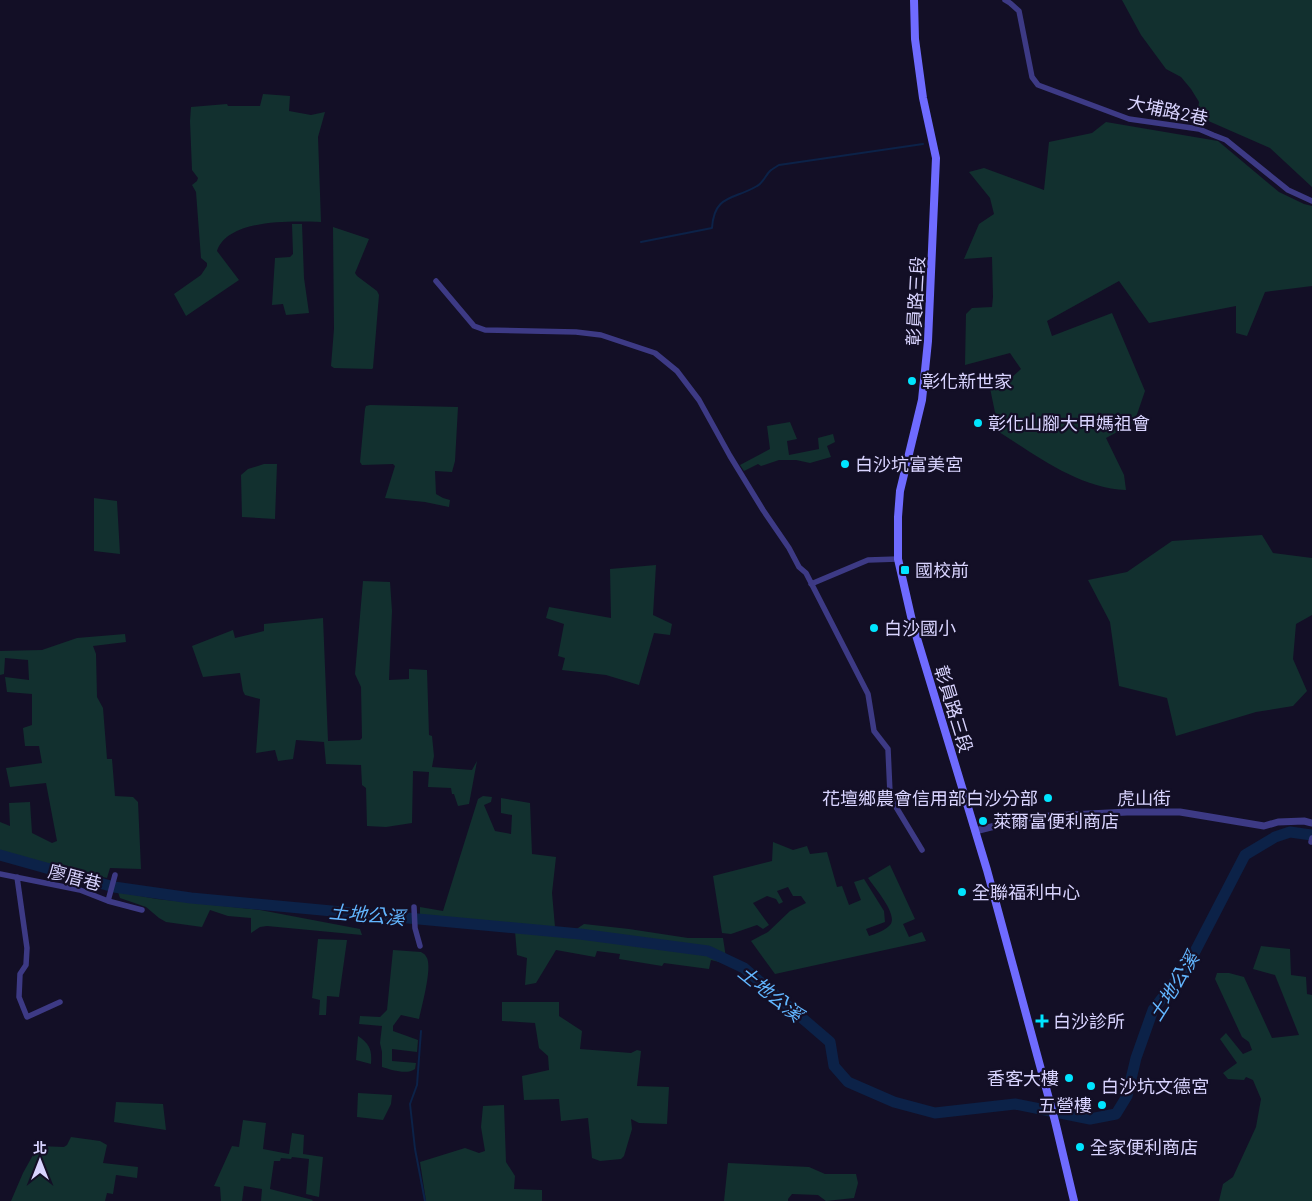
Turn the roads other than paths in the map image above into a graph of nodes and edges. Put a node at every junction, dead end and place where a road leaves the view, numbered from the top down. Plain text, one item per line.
1 (914, 0) edge
2 (1005, 0) edge
3 (1312, 201) edge
4 (436, 281) dead end
5 (898, 559) junction
6 (811, 584) junction
7 (1312, 824) edge
8 (975, 831) junction
9 (922, 850) dead end
10 (0, 874) edge
11 (17, 877) junction
12 (114, 877) dead end
13 (108, 902) junction
14 (142, 910) dead end
15 (414, 911) dead end
16 (420, 946) dead end
17 (60, 1002) dead end
18 (1074, 1201) edge

1 - 5 main road, 彰員路三段
2 - 3 street, 大埔路2巷
4 - 6 street
5 - 6 street
5 - 8 main road, 彰員路三段
6 - 9 street
7 - 8 street, 虎山街
8 - 18 main road, 彰員路三段
10 - 11 street, 廖厝巷
11 - 13 street, 廖厝巷
11 - 17 street
12 - 13 street
13 - 14 street, 廖厝巷
15 - 16 street

